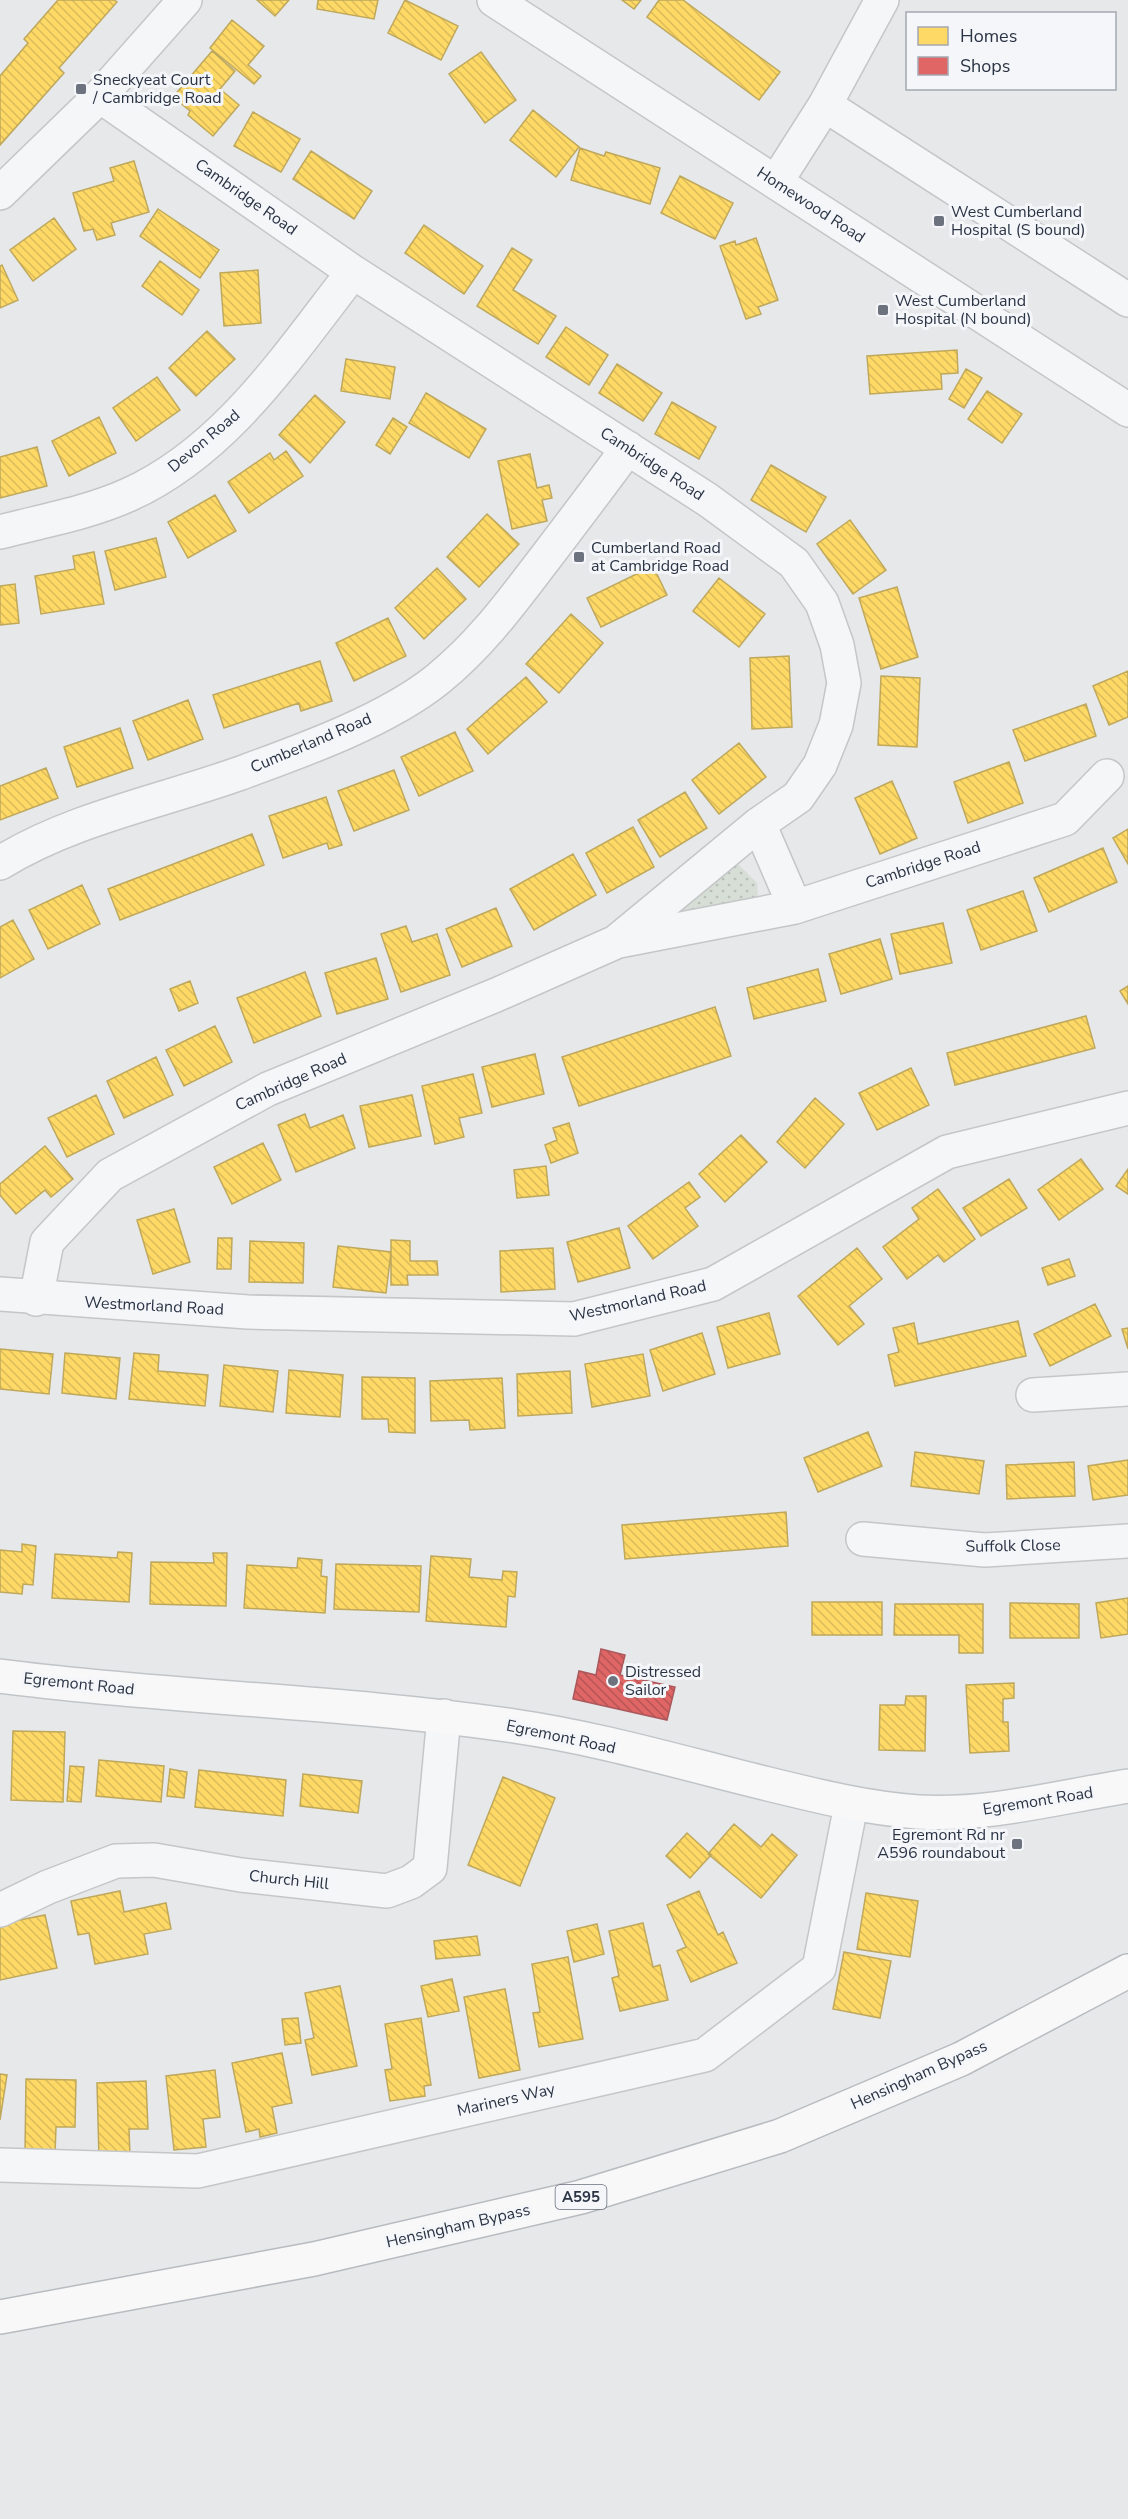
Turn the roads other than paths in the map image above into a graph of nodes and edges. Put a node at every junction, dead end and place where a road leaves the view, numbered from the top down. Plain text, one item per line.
1 (494, 0) edge
2 (882, 0) edge
3 (175, 3) edge
4 (100, 96) junction
5 (825, 105) junction
6 (776, 182) junction
7 (0, 193) edge
8 (354, 272) junction
9 (1128, 300) edge
10 (1128, 410) edge
11 (628, 448) junction
12 (0, 532) edge
13 (1107, 776) dead end
14 (759, 824) junction
15 (0, 863) edge
16 (795, 907) junction
17 (616, 942) junction
18 (1128, 1108) edge
19 (0, 1294) edge
20 (36, 1299) junction
21 (1128, 1389) edge
22 (1033, 1395) dead end
23 (863, 1539) dead end
24 (1128, 1541) edge
25 (0, 1676) edge
26 (444, 1716) junction
27 (1124, 1785) edge
28 (851, 1805) junction
29 (0, 1910) edge
30 (1128, 1971) edge
31 (0, 2165) edge
32 (0, 2317) edge

1 - 6 street, Homewood Road
2 - 5 street
3 - 4 street
4 - 7 street
4 - 8 street, Cambridge Road
5 - 6 street
5 - 9 street
6 - 10 street, Homewood Road
8 - 11 street, Cambridge Road
8 - 12 street, Devon Road
11 - 14 street, Cambridge Road
11 - 15 street, Cumberland Road
13 - 16 street, Cambridge Road
14 - 16 street
14 - 17 street, Cambridge Road
16 - 17 street, Cambridge Road
17 - 20 street, Cambridge Road
18 - 20 street, Westmorland Road
19 - 20 street, Westmorland Road
21 - 22 street
23 - 24 street, Suffolk Close
25 - 26 main road, Egremont Road
26 - 28 main road, Egremont Road
26 - 29 street, Church Hill
27 - 28 main road, Egremont Road
28 - 31 street, Mariners Way
30 - 32 main road, Hensingham Bypass / A595

